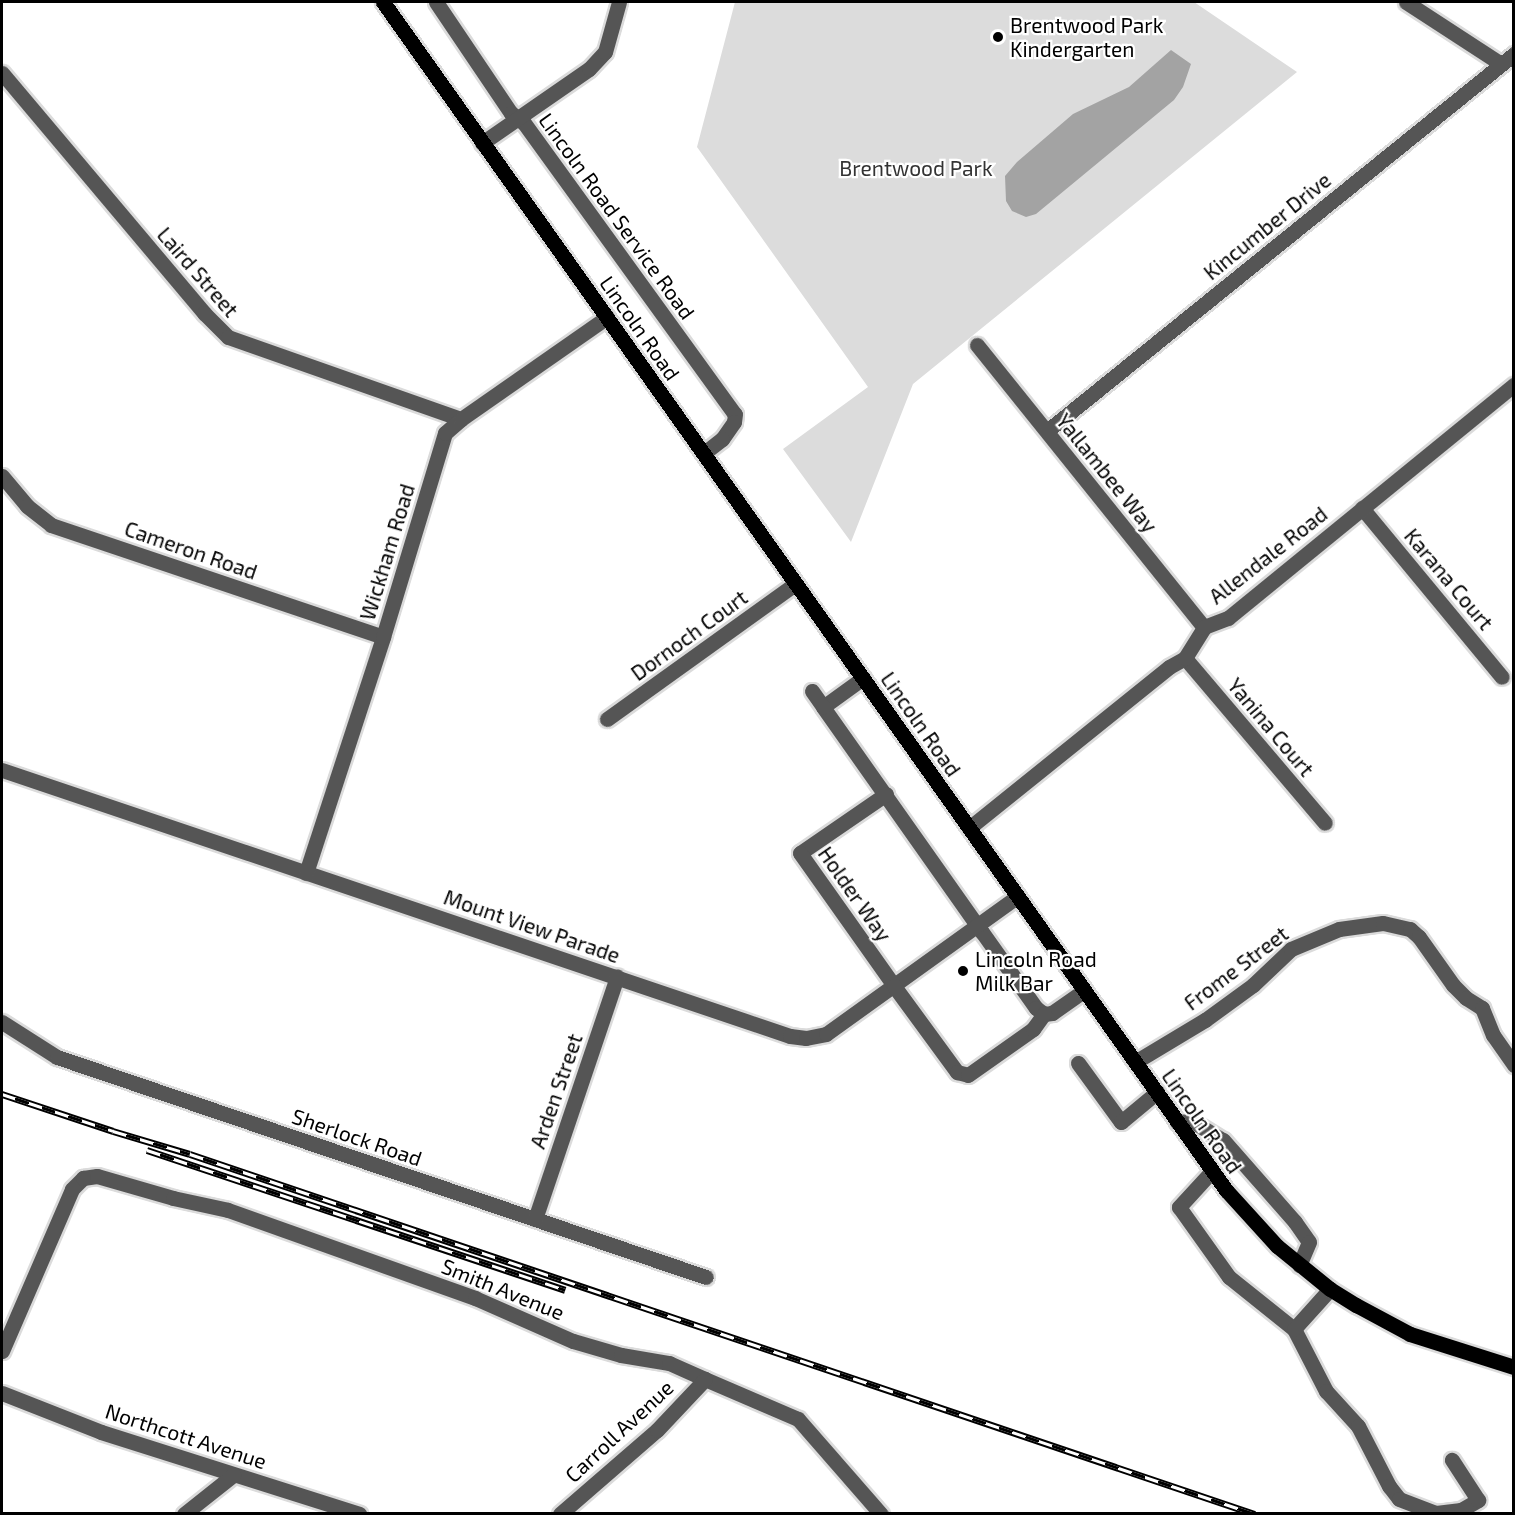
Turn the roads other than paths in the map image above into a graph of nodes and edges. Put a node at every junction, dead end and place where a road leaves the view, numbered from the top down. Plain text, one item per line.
1 (383, 2) edge
2 (436, 2) edge
3 (619, 2) edge
4 (1406, 2) edge
5 (1514, 54) edge
6 (1501, 64) junction
7 (2, 73) edge
8 (517, 118) junction
9 (482, 143) junction
10 (607, 317) junction
11 (978, 345) dead end
12 (1514, 385) edge
13 (461, 419) junction
14 (1047, 431) junction
15 (704, 453) junction
16 (2, 476) edge
17 (1362, 508) junction
18 (795, 584) junction
19 (1204, 627) junction
20 (383, 637) junction
21 (1185, 658) junction
22 (1502, 677) dead end
23 (863, 678) junction
24 (812, 691) dead end
25 (823, 707) junction
26 (608, 719) dead end
27 (2, 770) edge
28 (886, 794) junction
29 (1325, 823) dead end
30 (969, 828) junction
31 (306, 873) junction
32 (1018, 896) junction
33 (977, 925) junction
34 (617, 977) junction
35 (894, 986) junction
36 (1084, 991) junction
37 (1044, 1014) junction
38 (2, 1022) edge
39 (1135, 1062) junction
40 (1078, 1063) dead end
41 (1514, 1065) edge
42 (1157, 1092) junction
43 (1177, 1122) junction
44 (1212, 1171) junction
45 (535, 1219) junction
46 (1299, 1265) junction
47 (706, 1277) dead end
48 (1330, 1289) junction
49 (1294, 1329) junction
50 (2, 1351) edge
51 (1514, 1367) edge
52 (705, 1379) junction
53 (2, 1393) edge
54 (1452, 1460) dead end
55 (233, 1475) junction
56 (184, 1514) edge
57 (359, 1514) edge
58 (560, 1514) edge
59 (881, 1514) edge

1 - 9 main road, Lincoln Road
2 - 8 street, Lincoln Road Service Road
3 - 8 street
4 - 6 street
5 - 6 street, Kincumber Drive
6 - 14 street, Kincumber Drive
7 - 13 street, Laird Street
8 - 9 street
8 - 15 street, Lincoln Road Service Road
9 - 10 main road, Lincoln Road
10 - 13 street, Wickham Road
10 - 15 main road, Lincoln Road
11 - 14 street, Yallambee Way
12 - 17 street, Allendale Road
13 - 20 street, Wickham Road
14 - 19 street, Yallambee Way
15 - 18 main road, Lincoln Road
16 - 20 street, Cameron Road
17 - 19 street, Allendale Road
17 - 22 street, Karana Court
18 - 23 main road, Lincoln Road
18 - 26 street, Dornoch Court
19 - 21 street, Allendale Road
20 - 31 street, Wickham Road
21 - 29 street, Yanina Court
21 - 30 street, Allendale Road
23 - 25 street
23 - 30 main road, Lincoln Road
24 - 25 street
25 - 28 street
27 - 31 street, Mount View Parade
28 - 33 street
28 - 35 street, Holder Way
30 - 32 main road, Lincoln Road
31 - 34 street, Mount View Parade
32 - 33 street, Mount View Parade
32 - 36 main road, Lincoln Road
33 - 35 street, Mount View Parade
33 - 37 street
34 - 35 street, Mount View Parade
34 - 45 street, Arden Street
35 - 37 street
36 - 37 street
36 - 39 main road, Lincoln Road
38 - 45 street, Sherlock Road
39 - 41 street, Frome Street
39 - 42 main road, Lincoln Road
40 - 42 street
42 - 43 main road, Lincoln Road
43 - 44 main road, Lincoln Road
43 - 46 street
44 - 46 main road, Lincoln Road
44 - 49 street
45 - 47 street, Sherlock Road
46 - 48 main road, Lincoln Road
48 - 49 street
48 - 51 main road, Lincoln Road
49 - 54 street
50 - 52 street, Smith Avenue
52 - 58 street, Carroll Avenue
52 - 59 street, Smith Avenue
53 - 55 street, Northcott Avenue
55 - 56 street
55 - 57 street, Northcott Avenue

